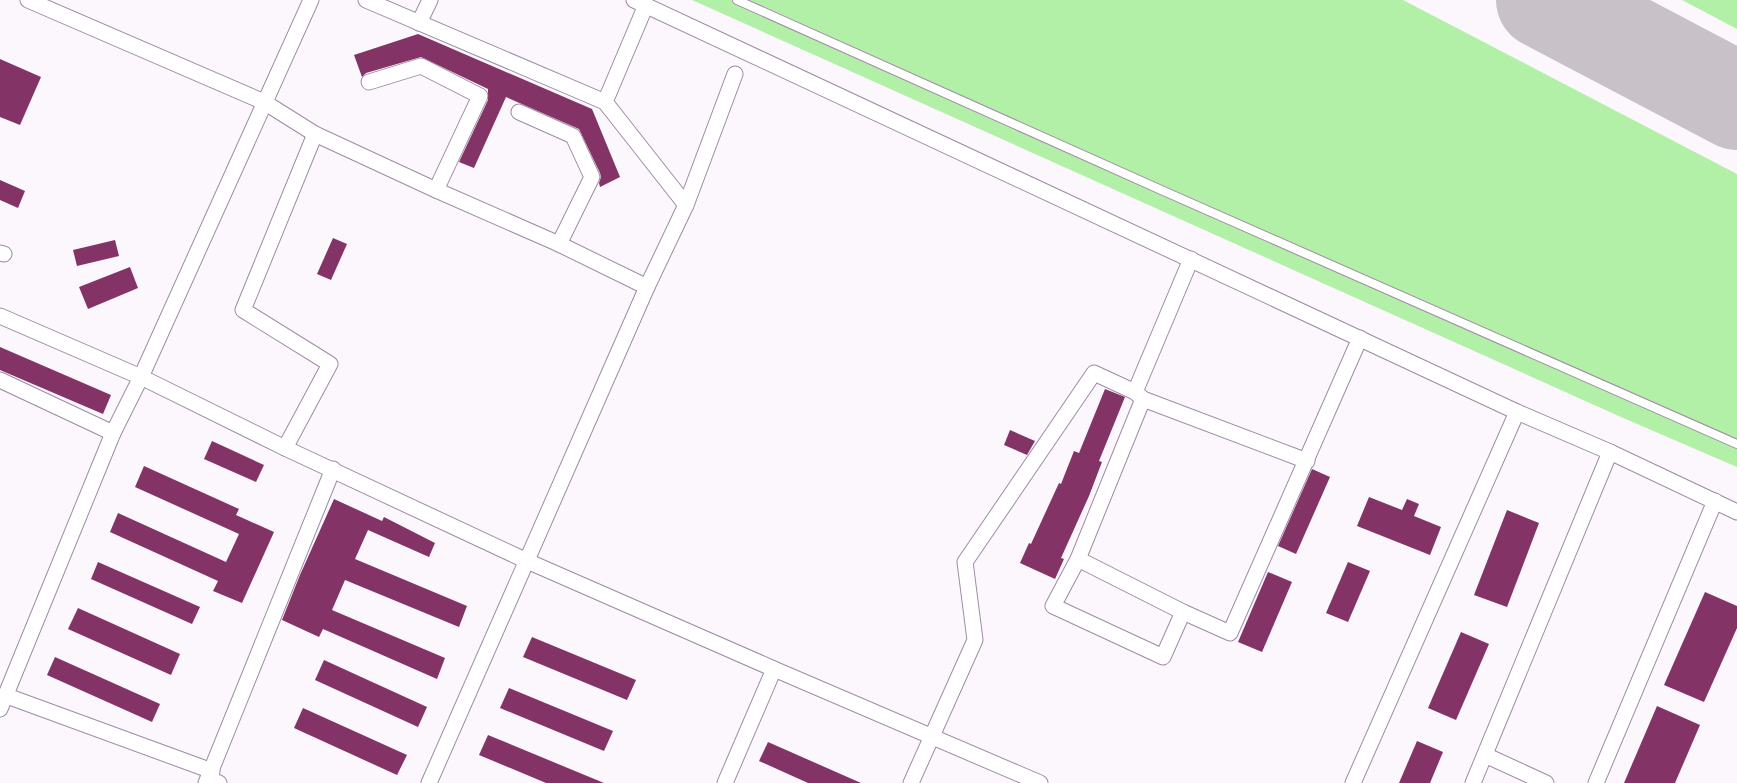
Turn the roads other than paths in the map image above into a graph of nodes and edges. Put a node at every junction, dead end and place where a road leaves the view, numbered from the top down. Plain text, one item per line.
1 (28, 0) edge
2 (311, 0) edge
3 (366, 0) edge
4 (430, 0) edge
5 (737, 0) edge
6 (640, 3) edge
7 (419, 23) junction
8 (736, 74) dead end
9 (369, 82) dead end
10 (264, 102) junction
11 (605, 102) junction
12 (519, 112) dead end
13 (315, 134) junction
14 (436, 190) junction
15 (686, 205) junction
16 (559, 244) junction
17 (1190, 259) junction
18 (647, 287) junction
19 (0, 316) edge
20 (1360, 338) junction
21 (141, 377) junction
22 (0, 380) edge
23 (1139, 396) junction
24 (1517, 412) junction
25 (113, 433) junction
26 (1737, 444) edge
27 (285, 448) junction
28 (1610, 452) junction
29 (1307, 461) junction
30 (334, 469) junction
31 (1715, 501) junction
32 (1737, 512) edge
33 (1078, 559) junction
34 (527, 560) junction
35 (1183, 612) junction
36 (774, 669) junction
37 (3, 703) edge
38 (931, 736) junction
39 (1485, 755) junction
40 (212, 779) edge
41 (429, 783) edge
42 (725, 783) edge
43 (911, 783) edge
44 (1040, 783) edge
45 (1353, 783) edge
46 (1473, 783) edge
47 (1546, 783) edge
48 (1596, 783) edge

1 - 10 street
2 - 10 street
3 - 7 street
4 - 7 street
5 - 26 lane
6 - 11 street
6 - 17 street
7 - 11 street
8 - 15 street
9 - 14 street
10 - 13 street
10 - 21 street
11 - 15 street
12 - 16 street
13 - 14 street
13 - 27 street
14 - 16 street
15 - 18 street
16 - 18 street
17 - 20 street
17 - 23 street
18 - 34 street
19 - 21 street
20 - 24 street
20 - 29 street
21 - 25 street
21 - 27 street
22 - 25 street
23 - 29 street
23 - 33 street
23 - 38 street
24 - 28 street
24 - 45 street
25 - 37 street
27 - 30 street
28 - 31 street
28 - 39 street
29 - 35 street
30 - 34 street
30 - 40 street
31 - 32 street
31 - 48 street
33 - 35 street
33 - 35 street
34 - 36 street
34 - 41 street
36 - 38 street
36 - 42 street
37 - 40 street
38 - 43 street
38 - 44 street
39 - 46 street
39 - 47 street

